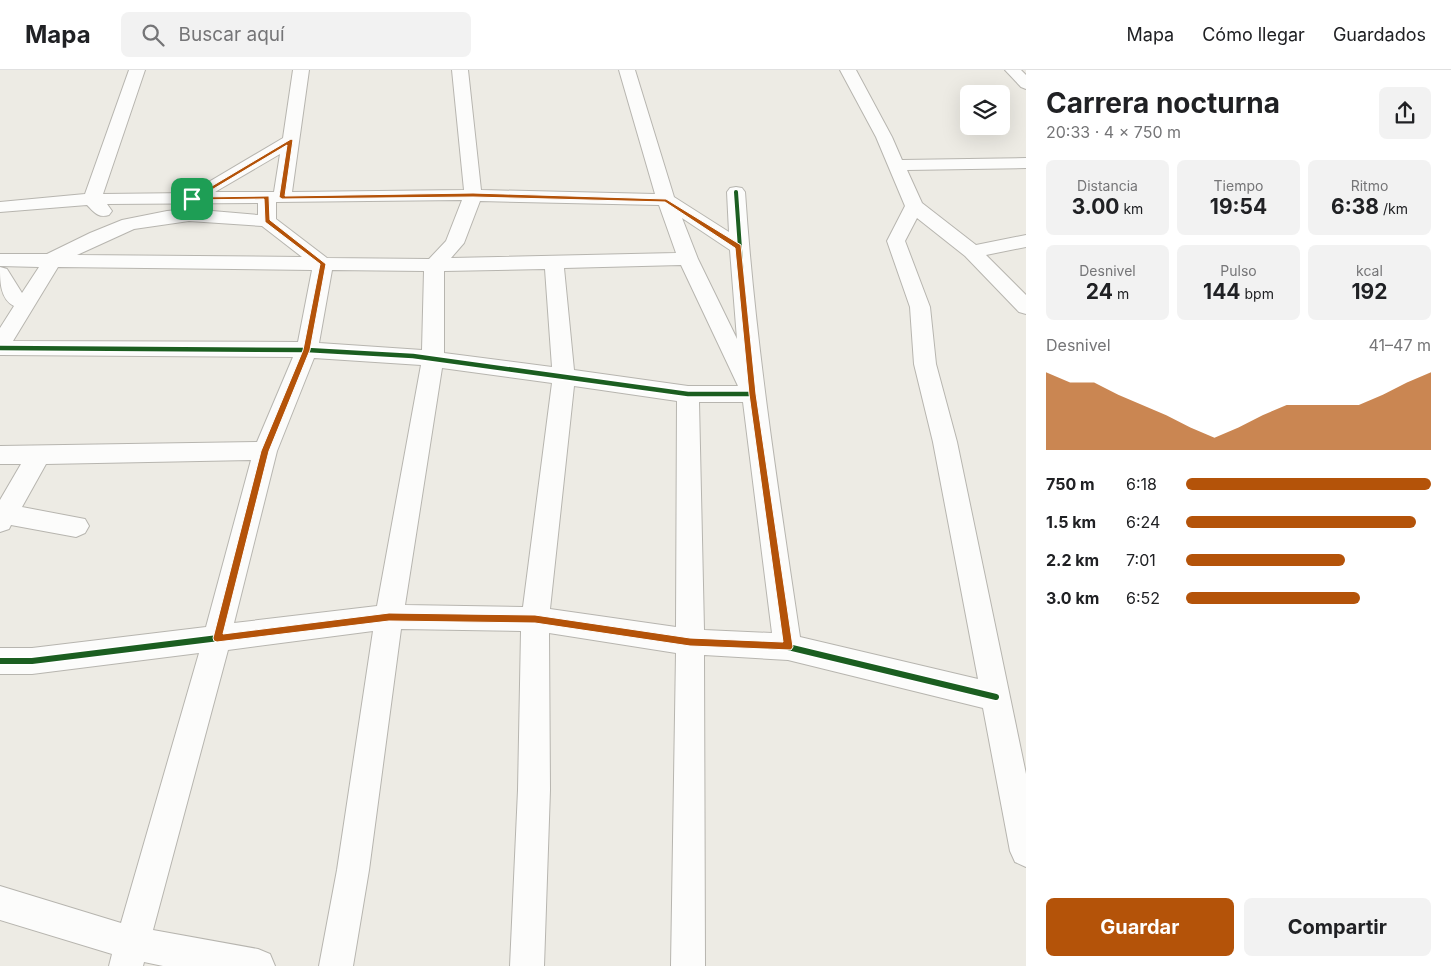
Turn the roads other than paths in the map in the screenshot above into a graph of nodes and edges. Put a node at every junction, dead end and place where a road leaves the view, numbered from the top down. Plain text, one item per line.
1 (137, 70) edge
2 (301, 70) edge
3 (460, 70) edge
4 (627, 70) edge
5 (848, 70) edge
6 (1013, 70) edge
7 (1026, 84) edge
8 (291, 140) junction
9 (1026, 162) edge
10 (896, 165) junction
11 (736, 192) dead end
12 (473, 195) junction
13 (274, 197) junction
14 (92, 199) junction
15 (192, 199) junction
16 (666, 200) junction
17 (914, 206) junction
18 (0, 207) edge
19 (267, 221) junction
20 (117, 229) junction
21 (1026, 241) edge
22 (738, 247) junction
23 (972, 252) junction
24 (688, 259) junction
25 (0, 260) edge
26 (52, 260) junction
27 (130, 261) junction
28 (554, 262) junction
29 (323, 264) junction
30 (434, 265) junction
31 (0, 274) edge
32 (26, 303) junction
33 (1026, 307) edge
34 (0, 346) edge
35 (306, 350) junction
36 (433, 359) junction
37 (564, 377) junction
38 (688, 394) junction
39 (752, 394) junction
40 (265, 451) junction
41 (0, 455) edge
42 (39, 455) junction
43 (2, 518) edge
44 (76, 526) dead end
45 (389, 617) junction
46 (535, 619) junction
47 (217, 638) junction
48 (690, 642) junction
49 (788, 647) junction
50 (0, 661) edge
51 (996, 697) junction
52 (1022, 809) edge
53 (1026, 850) edge
54 (0, 903) edge
55 (129, 954) edge
56 (258, 966) edge
57 (336, 966) edge
58 (526, 966) edge
59 (688, 966) edge

1 - 14 street
2 - 8 street
3 - 12 street
4 - 16 street
5 - 10 street
6 - 7 street
8 - 13 street
8 - 15 street
9 - 10 street
10 - 17 street
11 - 22 street
12 - 13 street
12 - 16 street
12 - 30 street
13 - 15 street
13 - 19 street
14 - 15 street
14 - 18 street
14 - 20 street
16 - 22 street
16 - 24 street
17 - 23 street
17 - 51 street
19 - 20 street
19 - 29 street
20 - 26 street
20 - 27 street
21 - 23 street
22 - 39 street
23 - 33 street
24 - 28 street
24 - 39 street
25 - 26 street
26 - 27 street
26 - 32 street
27 - 29 street
28 - 30 street
28 - 37 street
29 - 30 street
29 - 35 street
30 - 36 street
31 - 32 street
32 - 34 street
34 - 35 street
35 - 36 street
35 - 40 street
36 - 37 street
36 - 45 street
37 - 38 street
37 - 46 street
38 - 39 street
38 - 48 street
39 - 49 street
40 - 42 street
40 - 47 street
41 - 42 street
42 - 43 street
43 - 44 street
45 - 46 street
45 - 47 street
45 - 57 street
46 - 48 street
46 - 58 street
47 - 50 street
47 - 55 street
48 - 49 street
48 - 59 street
49 - 51 street
51 - 52 street
52 - 53 street
54 - 55 street
55 - 56 street

